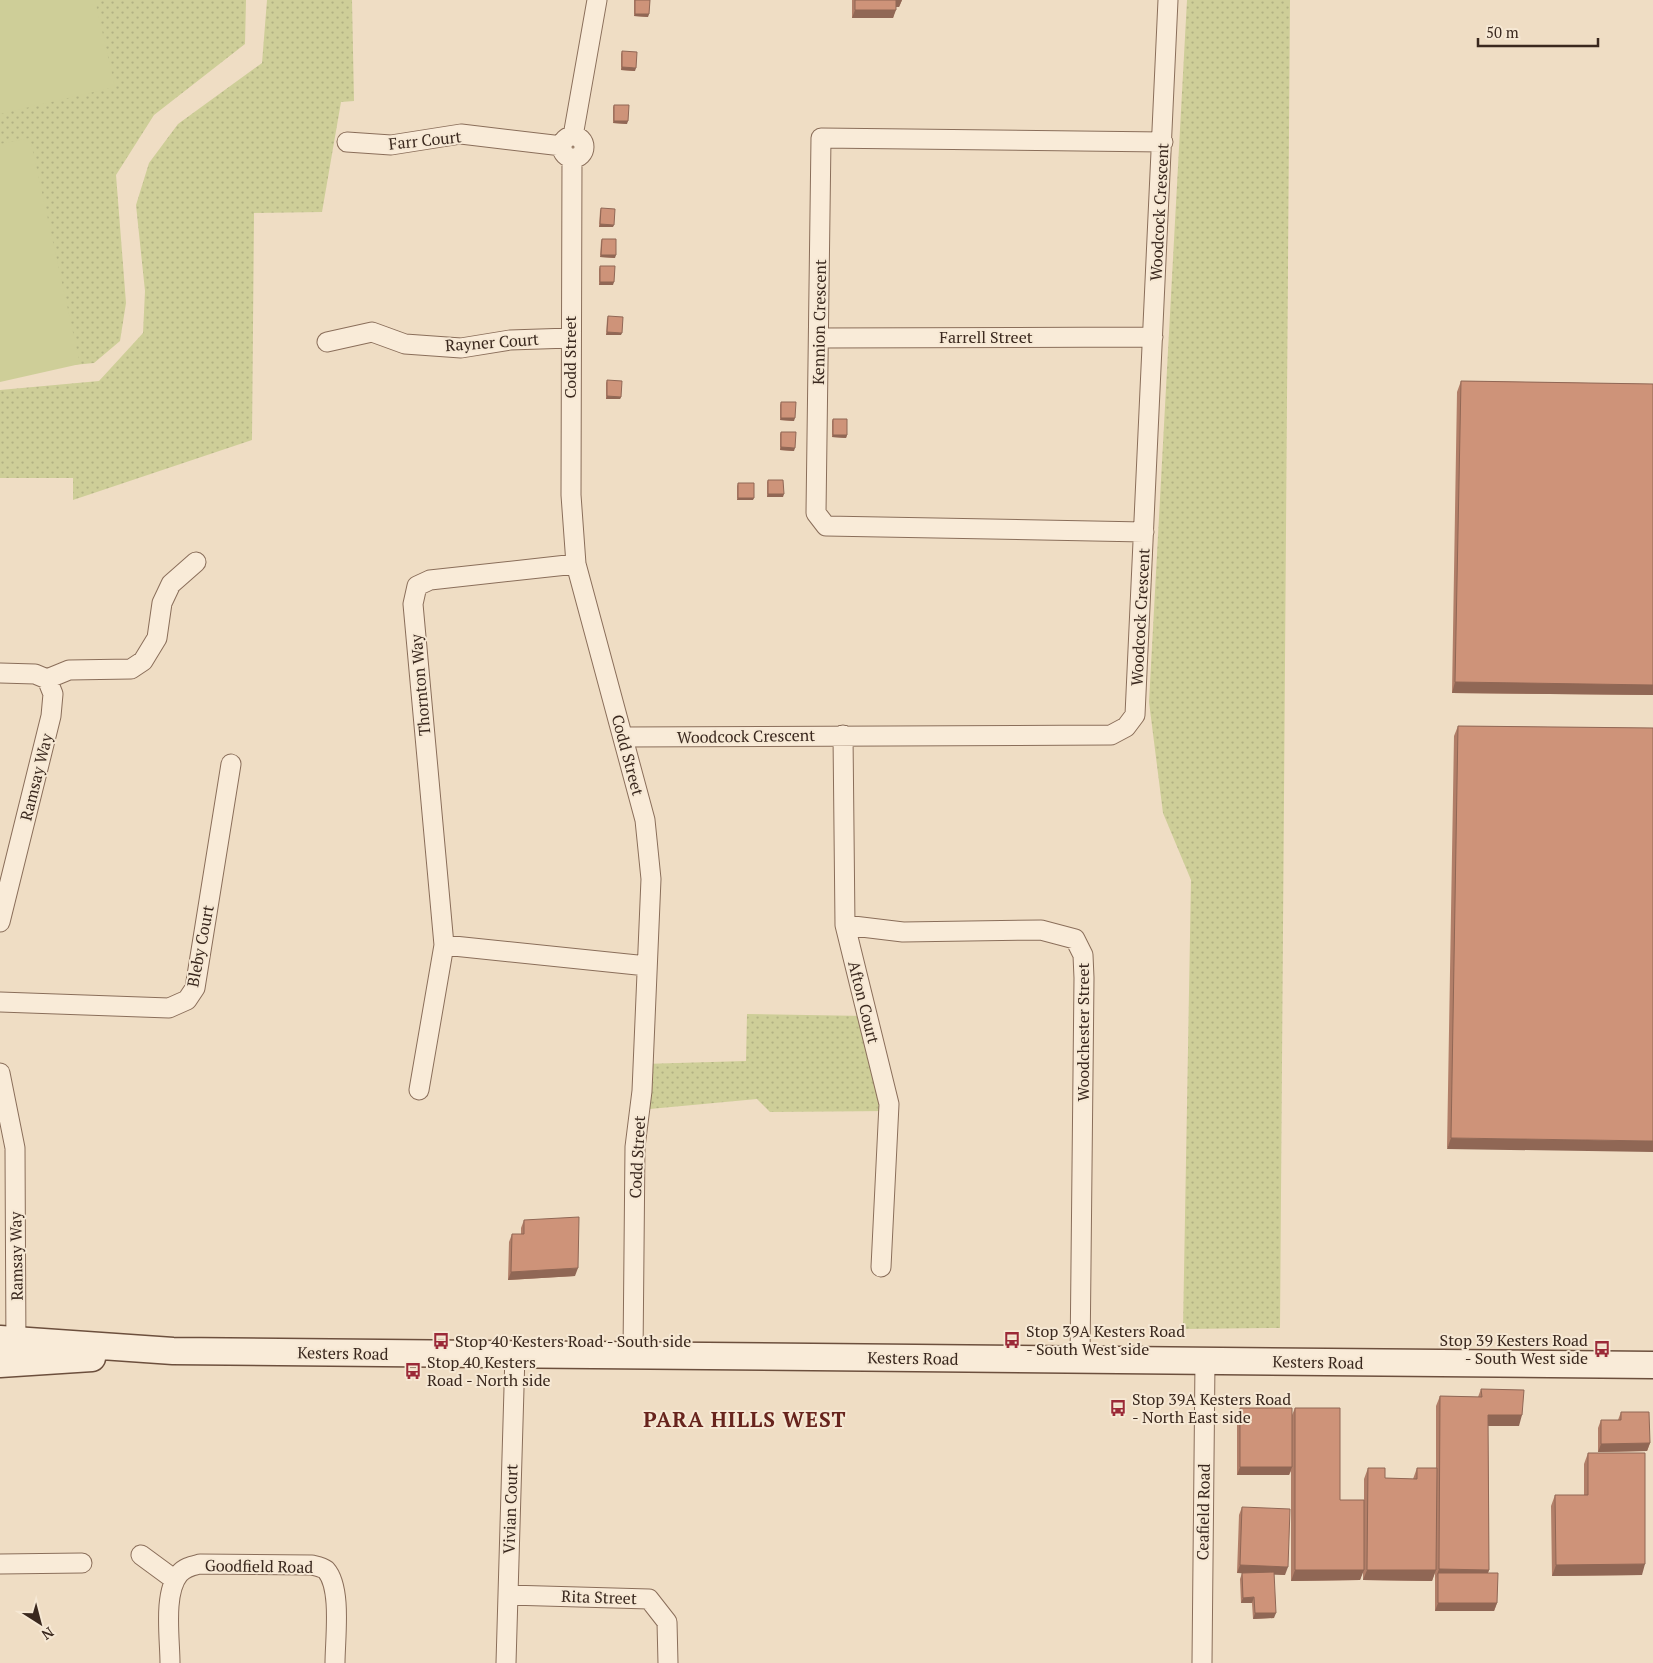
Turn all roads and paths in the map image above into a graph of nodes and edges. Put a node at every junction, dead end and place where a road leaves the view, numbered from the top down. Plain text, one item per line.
1 (597, 0) edge
2 (1168, 0) edge
3 (347, 142) dead end
4 (1163, 142) junction
5 (569, 147) junction
6 (1154, 337) junction
7 (570, 338) junction
8 (818, 338) junction
9 (327, 342) dead end
10 (1144, 532) junction
11 (196, 562) dead end
12 (576, 564) junction
13 (0, 673) edge
14 (47, 679) junction
15 (844, 735) junction
16 (624, 737) junction
17 (231, 764) dead end
18 (0, 922) edge
19 (845, 925) junction
20 (444, 945) junction
21 (647, 966) junction
22 (0, 1002) edge
23 (0, 1073) edge
24 (420, 1090) dead end
25 (8, 1150) edge
26 (881, 1267) dead end
27 (8, 1351) edge
28 (515, 1354) junction
29 (633, 1355) junction
30 (1080, 1360) junction
31 (1204, 1361) junction
32 (1653, 1366) edge
33 (140, 1555) dead end
34 (82, 1563) dead end
35 (0, 1564) edge
36 (175, 1580) junction
37 (508, 1594) junction
38 (170, 1663) edge
39 (335, 1663) edge
40 (506, 1663) edge
41 (668, 1663) edge
42 (1202, 1663) edge

1 - 5 street, Codd Street
2 - 4 street, Woodcock Crescent
3 - 5 street, Farr Court
4 - 6 street, Woodcock Crescent
4 - 8 street, Kennion Crescent
5 - 7 street, Codd Street
6 - 8 street, Farrell Street
6 - 10 street, Woodcock Crescent
7 - 9 street, Rayner Court
7 - 12 street, Codd Street
8 - 10 street, Kennion Crescent
10 - 15 street, Woodcock Crescent
11 - 14 street
12 - 16 street, Codd Street
12 - 20 street, Thornton Way
13 - 14 street
14 - 18 street, Ramsay Way
15 - 16 street, Woodcock Crescent
15 - 19 street, Afton Court
16 - 21 street, Codd Street
17 - 22 street, Bleby Court
19 - 26 street, Afton Court
19 - 30 street, Woodchester Street
20 - 21 street
20 - 24 street, Thornton Way
21 - 29 street, Codd Street
23 - 25 street, Ramsay Way
25 - 27 street, Ramsay Way
27 - 28 main road, Kesters Road
28 - 29 main road, Kesters Road
28 - 37 street, Vivian Court
29 - 30 main road, Kesters Road
30 - 31 main road, Kesters Road
31 - 32 main road, Kesters Road
31 - 42 street, Ceafield Road
33 - 36 street
34 - 35 street
36 - 38 street
36 - 39 street, Goodfield Road
37 - 40 street, Vivian Court
37 - 41 street, Rita Street

